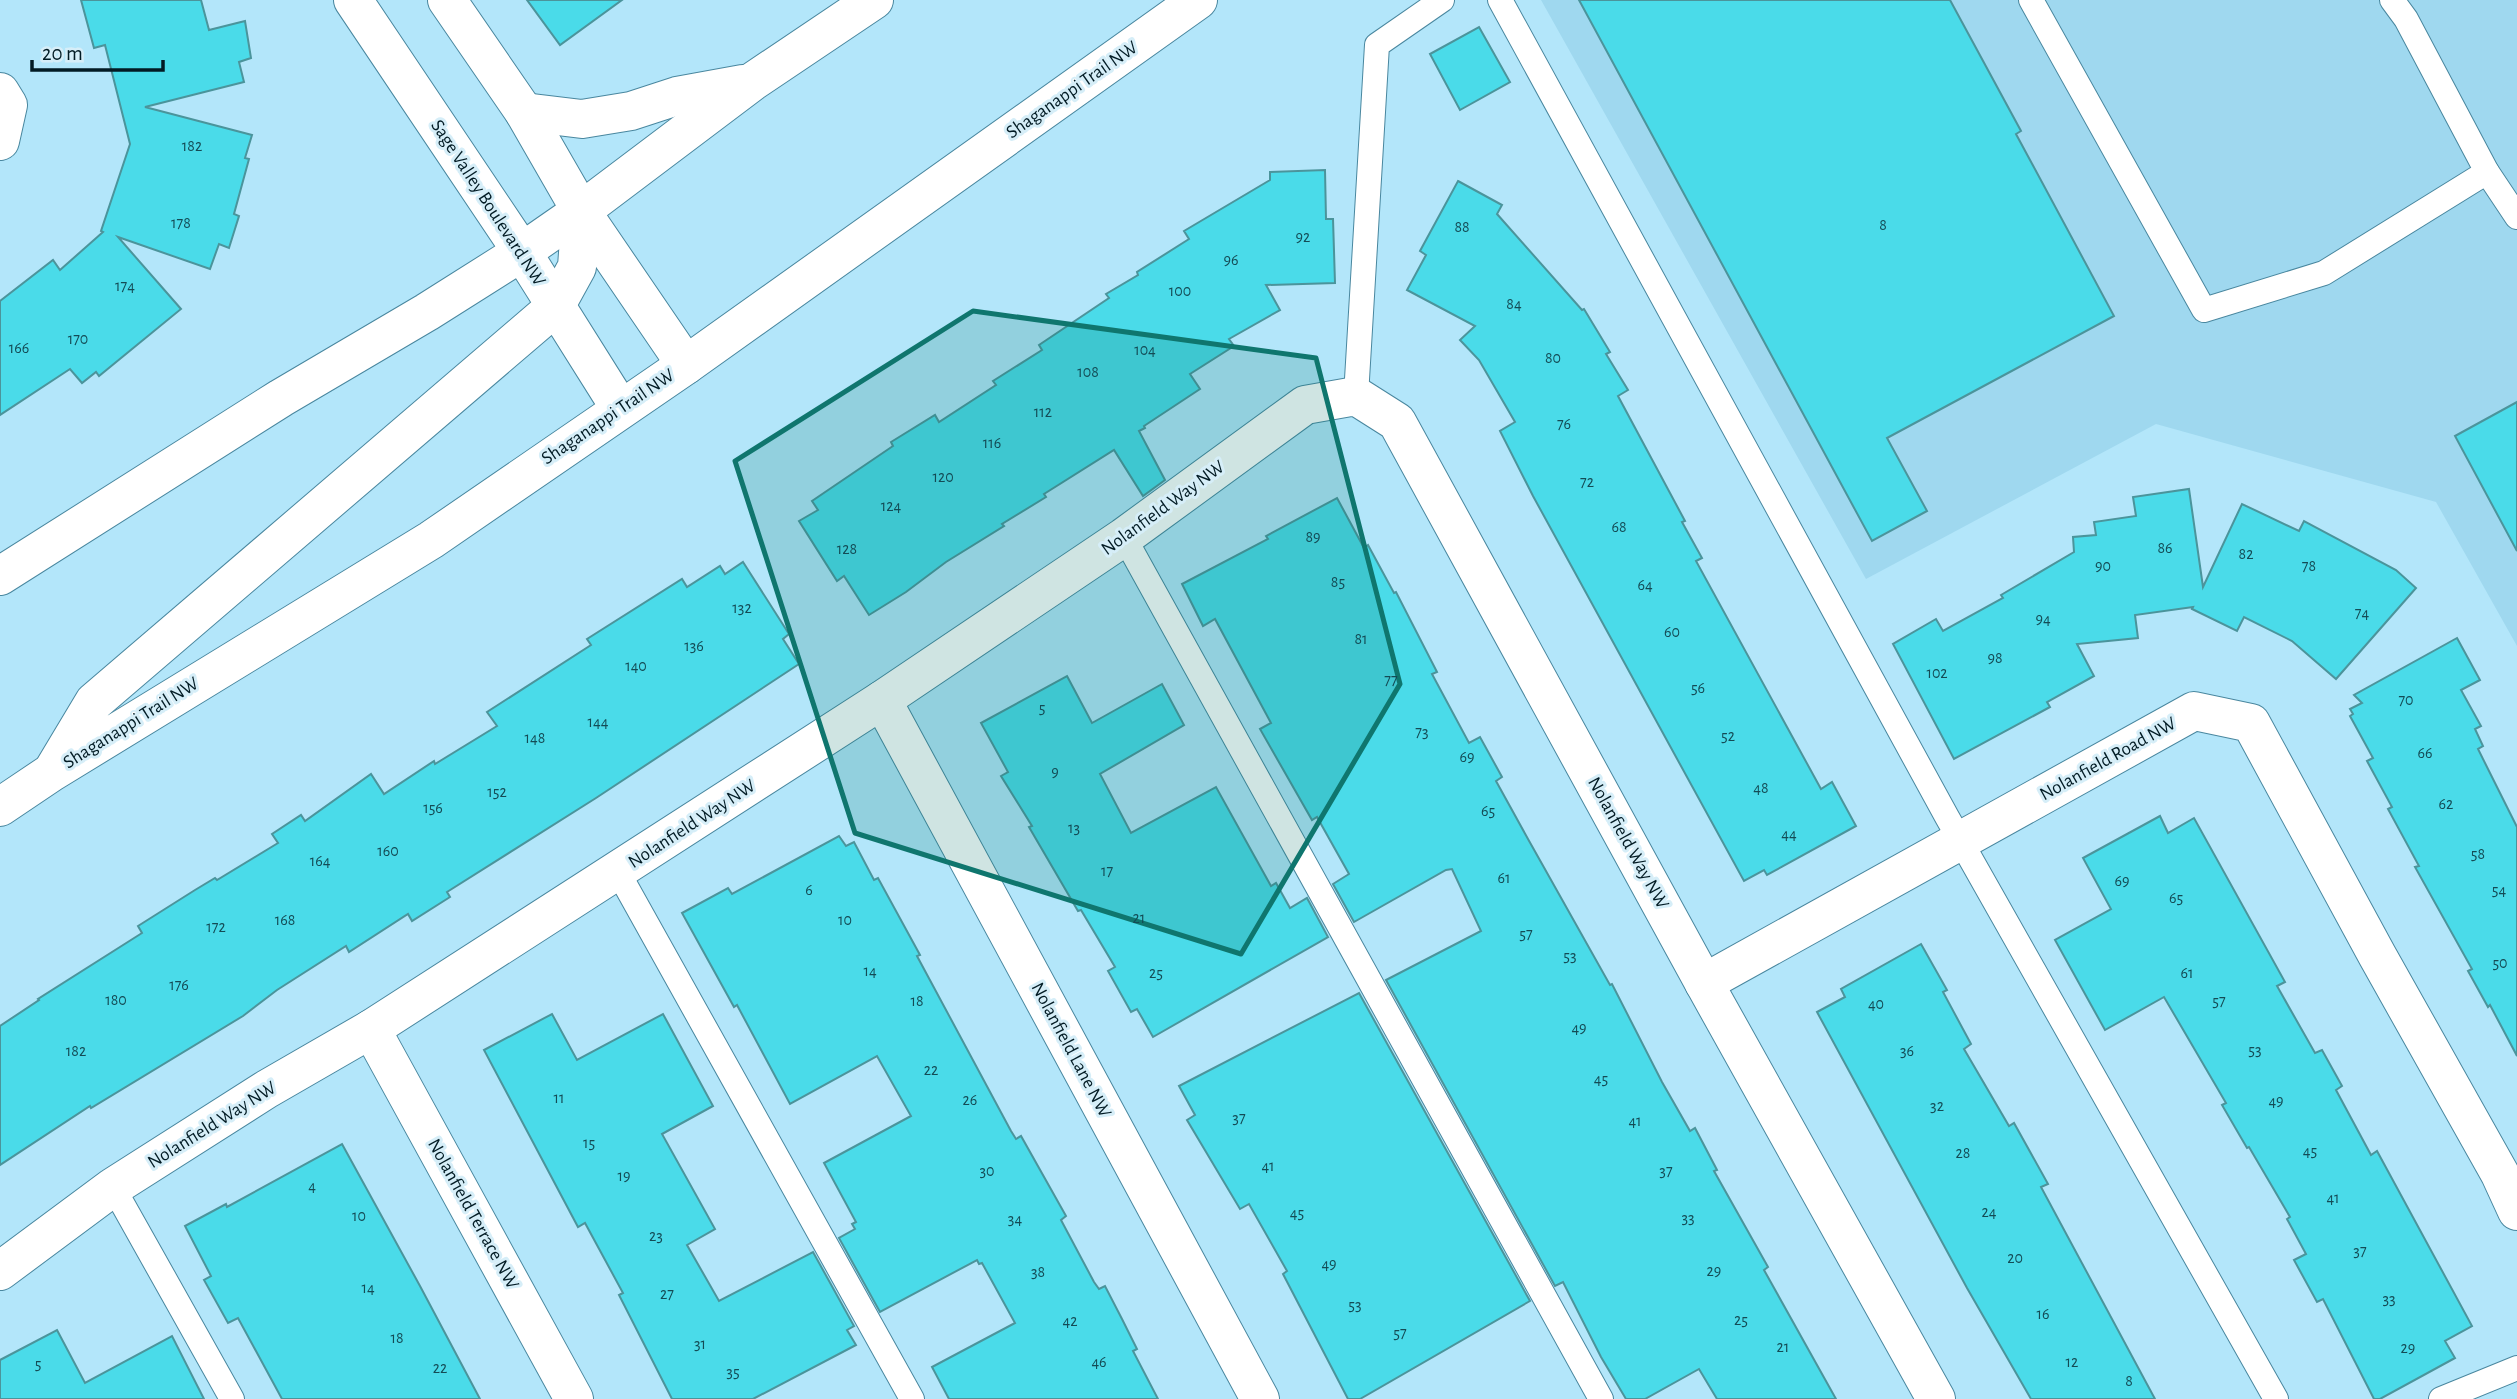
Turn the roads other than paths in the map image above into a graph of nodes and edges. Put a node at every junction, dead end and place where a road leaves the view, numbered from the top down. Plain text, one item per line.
1 (353, 0) edge
2 (447, 0) edge
3 (874, 0) edge
4 (1198, 0) edge
5 (1442, 0) edge
6 (1500, 0) edge
7 (2031, 0) edge
8 (2392, 0) edge
9 (752, 82) junction
10 (0, 92) edge
11 (524, 112) junction
12 (0, 141) edge
13 (2487, 172) junction
14 (581, 211) junction
15 (2517, 217) edge
16 (522, 253) junction
17 (555, 307) junction
18 (686, 365) junction
19 (1356, 396) junction
20 (620, 408) junction
21 (1124, 537) junction
22 (0, 576) edge
23 (882, 701) junction
24 (52, 772) junction
25 (0, 807) edge
26 (1961, 841) junction
27 (618, 872) junction
28 (1704, 983) junction
29 (371, 1029) junction
30 (113, 1187) junction
31 (2517, 1211) edge
32 (0, 1271) edge
33 (2517, 1368) edge
34 (232, 1399) edge
35 (574, 1399) edge
36 (912, 1399) edge
37 (1260, 1399) edge
38 (1601, 1399) edge
39 (1936, 1399) edge
40 (2277, 1399) edge
41 (2441, 1399) edge

1 - 16 street, Sage Valley Boulevard NW
2 - 11 street
3 - 9 street
4 - 18 street, Shaganappi Trail NW
5 - 19 lane
6 - 26 lane
7 - 13 lane
8 - 13 lane
9 - 11 street
9 - 14 street
10 - 12 street
11 - 14 street
13 - 15 lane
14 - 16 street
14 - 17 street
14 - 18 street
16 - 17 street, Sage Valley Boulevard NW
16 - 22 street
17 - 20 street, Sage Valley Boulevard NW
17 - 24 street
18 - 20 street, Shaganappi Trail NW
19 - 21 street, Nolanfield Way NW
19 - 28 street, Nolanfield Way NW
20 - 24 street, Shaganappi Trail NW
21 - 23 street, Nolanfield Way NW
21 - 38 lane
23 - 27 street, Nolanfield Way NW
23 - 37 street, Nolanfield Lane NW
24 - 25 street, Shaganappi Trail NW
26 - 28 street, Nolanfield Road NW
26 - 31 street, Nolanfield Road NW
26 - 40 lane
27 - 29 street, Nolanfield Way NW
27 - 36 lane
28 - 39 street, Nolanfield Way NW
29 - 30 street, Nolanfield Way NW
29 - 35 street, Nolanfield Terrace NW
30 - 32 street, Nolanfield Way NW
30 - 34 lane
33 - 41 lane

